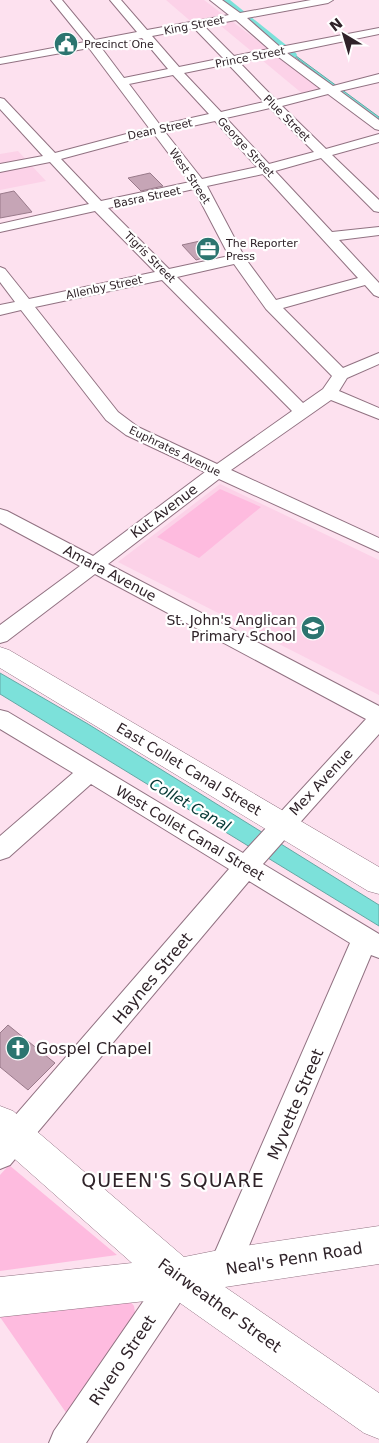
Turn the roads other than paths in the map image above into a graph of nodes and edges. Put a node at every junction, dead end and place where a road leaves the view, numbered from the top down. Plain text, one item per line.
1 (56, 0) edge
2 (115, 0) edge
3 (215, 0) edge
4 (232, 0) edge
5 (328, 0) edge
6 (245, 15) junction
7 (197, 25) junction
8 (379, 31) edge
9 (146, 34) junction
10 (93, 44) junction
11 (286, 50) junction
12 (0, 61) edge
13 (231, 61) junction
14 (177, 72) junction
15 (379, 78) edge
16 (121, 82) junction
17 (336, 88) junction
18 (0, 102) edge
19 (273, 104) junction
20 (379, 112) edge
21 (218, 117) junction
22 (379, 126) edge
23 (157, 130) junction
24 (379, 138) edge
25 (324, 155) junction
26 (52, 158) junction
27 (0, 168) edge
28 (267, 169) junction
29 (199, 186) junction
30 (99, 207) junction
31 (379, 208) edge
32 (0, 228) edge
33 (379, 231) edge
34 (329, 237) junction
35 (238, 259) junction
36 (0, 272) edge
37 (167, 274) junction
38 (367, 280) junction
39 (379, 292) edge
40 (25, 304) junction
41 (272, 306) junction
42 (0, 310) edge
43 (379, 358) edge
44 (342, 376) junction
45 (328, 393) junction
46 (301, 411) junction
47 (379, 414) edge
48 (218, 472) junction
49 (0, 515) edge
50 (379, 546) edge
51 (93, 564) junction
52 (0, 636) edge
53 (0, 656) edge
54 (0, 718) edge
55 (379, 718) edge
56 (89, 772) junction
57 (264, 845) junction
58 (0, 850) edge
59 (379, 882) edge
60 (372, 943) edge
61 (5, 1138) edge
62 (379, 1245) edge
63 (224, 1268) junction
64 (178, 1278) junction
65 (0, 1297) edge
66 (379, 1418) edge
67 (66, 1443) edge

1 - 10 street, West Street
2 - 9 street, George Street
3 - 6 street
4 - 6 street
5 - 6 street, King Street
6 - 7 street, King Street
6 - 11 street
7 - 9 street, King Street
7 - 13 street, Plue Street
8 - 11 street, Prince Street
9 - 10 street, King Street
9 - 14 street, George Street
10 - 12 street, King Street
10 - 16 street, West Street
11 - 13 street, Prince Street
11 - 17 street
13 - 14 street, Prince Street
13 - 19 street, Plue Street
14 - 16 street, Prince Street
14 - 21 street, George Street
15 - 17 street, Dean Street
16 - 23 street, West Street
17 - 19 street, Dean Street
17 - 20 street
17 - 22 street
18 - 26 street, Tigris Street
19 - 21 street, Dean Street
19 - 25 street, Plue Street
21 - 23 street, Dean Street
21 - 28 street, George Street
23 - 26 street, Dean Street
23 - 29 street, West Street
24 - 25 street, Basra Street
25 - 28 street, Basra Street
25 - 31 street, Plue Street
26 - 27 street, Dean Street
26 - 30 street, Tigris Street
28 - 29 street, Basra Street
28 - 34 street, George Street
29 - 30 street, Basra Street
29 - 35 street, West Street
30 - 32 street, Basra Street
30 - 37 street, Tigris Street
33 - 34 street
34 - 38 street, George Street
35 - 37 street, Allenby Street
35 - 41 street, West Street
36 - 40 street, Euphrates Avenue
37 - 40 street, Allenby Street
37 - 46 street, Tigris Street
38 - 39 street, George Street
38 - 41 street
40 - 42 street, Allenby Street
40 - 48 street, Euphrates Avenue
41 - 44 street, West Street
43 - 44 street, Kut Avenue
44 - 45 street, Kut Avenue
45 - 46 street, Kut Avenue
45 - 47 street
46 - 48 street, Kut Avenue
48 - 50 street, Euphrates Avenue
48 - 51 street, Kut Avenue
49 - 51 street, Amara Avenue
51 - 52 street, Kut Avenue
51 - 55 street, Amara Avenue
53 - 57 street, East Collet Canal Street
54 - 56 street, West Collet Canal Street
55 - 57 street, Mex Avenue
56 - 57 street, West Collet Canal Street
56 - 58 street
57 - 59 street, East Collet Canal Street
57 - 60 street, West Collet Canal Street
57 - 61 street, Haynes Street
60 - 63 street, Myvette Street
61 - 64 street, Fairweather Street
62 - 63 street, Neal's Penn Road
63 - 64 street, Neal's Penn Road
64 - 65 street, Neal's Penn Road
64 - 66 street, Fairweather Street
64 - 67 street, Rivero Street

